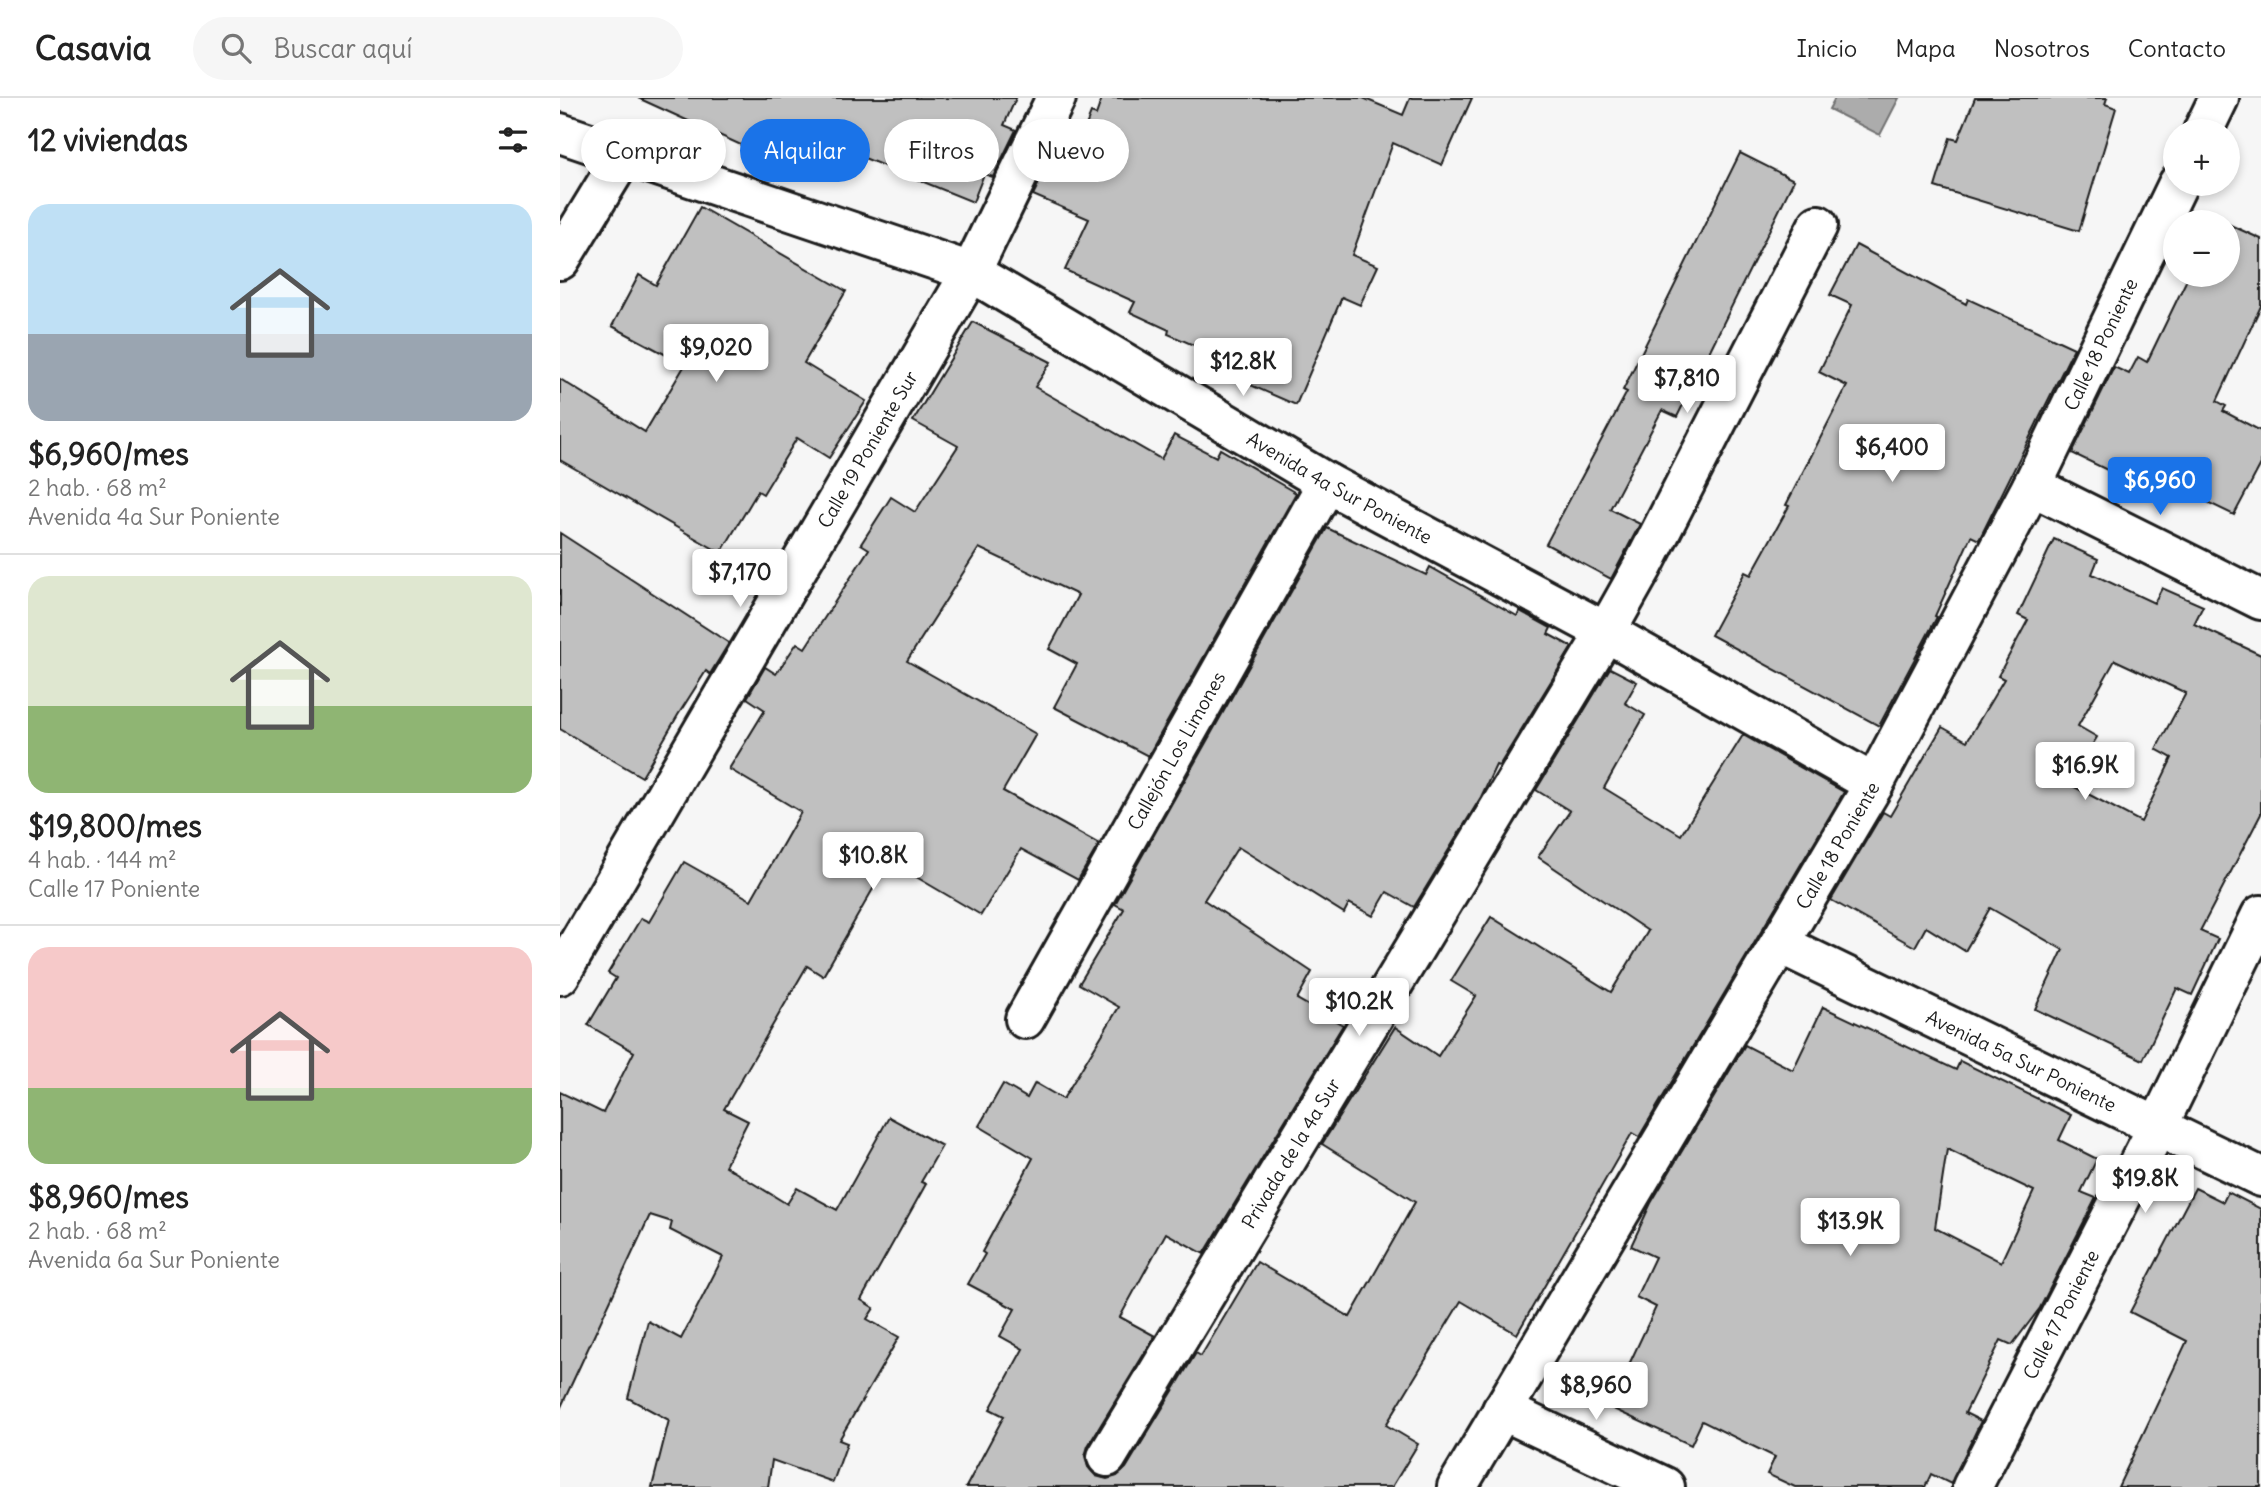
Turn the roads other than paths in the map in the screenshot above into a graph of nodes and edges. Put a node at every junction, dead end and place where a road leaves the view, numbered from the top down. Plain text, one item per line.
1 (1056, 98) edge
2 (2219, 98) edge
3 (2209, 119) edge
4 (560, 133) edge
5 (581, 139) edge
6 (607, 182) edge
7 (709, 182) edge
8 (2172, 196) edge
9 (1818, 225) dead end
10 (560, 260) edge
11 (971, 272) junction
12 (1327, 483) junction
13 (2032, 486) junction
14 (2261, 600) edge
15 (1606, 632) junction
16 (1874, 783) junction
17 (2261, 915) edge
18 (1780, 944) junction
19 (560, 975) edge
20 (1025, 1019) dead end
21 (2158, 1126) junction
22 (2261, 1177) edge
23 (1502, 1410) junction
24 (1107, 1457) dead end
25 (1457, 1487) edge
26 (1665, 1487) edge
27 (1972, 1487) edge

1 - 11 street, Calle 19 Poniente Sur
2 - 3 street
4 - 5 street, Avenida 4a Sur Poniente
6 - 10 street
7 - 11 street, Avenida 4a Sur Poniente
8 - 13 street, Calle 18 Poniente
9 - 15 street, Privada de la 4a Sur
11 - 12 street, Avenida 4a Sur Poniente
11 - 19 street, Calle 19 Poniente Sur
12 - 15 street, Avenida 4a Sur Poniente
12 - 20 street, Callejón Los Limones
13 - 14 street
13 - 16 street, Calle 18 Poniente
15 - 16 street, Avenida 4a Sur Poniente
15 - 24 street, Privada de la 4a Sur
16 - 18 street, Calle 18 Poniente
17 - 21 street, Calle 17 Poniente
18 - 21 street, Avenida 5a Sur Poniente
18 - 23 street, Calle 18 Poniente
21 - 22 street, Avenida 5a Sur Poniente
21 - 27 street, Calle 17 Poniente
23 - 25 street, Calle 18 Poniente
23 - 26 street

